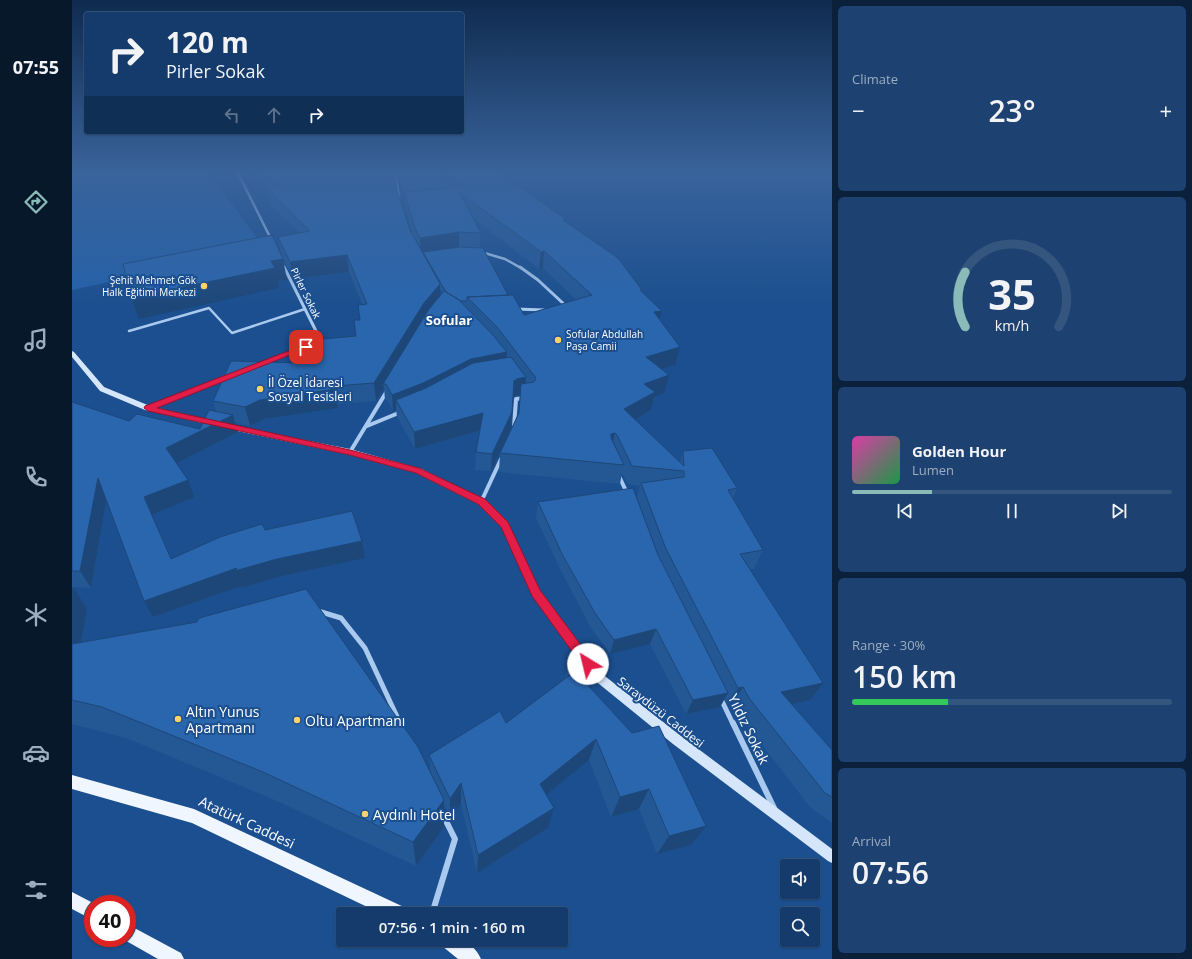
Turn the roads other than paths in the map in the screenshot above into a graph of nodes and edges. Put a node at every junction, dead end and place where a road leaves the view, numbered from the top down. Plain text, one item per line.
1 (260, 218) edge
2 (273, 244) edge
3 (478, 252) edge
4 (280, 259) edge
5 (305, 309) junction
6 (507, 309) edge
7 (569, 309) edge
8 (550, 311) edge
9 (129, 331) dead end
10 (313, 344) edge
11 (306, 347) edge
12 (72, 352) edge
13 (256, 366) edge
14 (234, 375) edge
15 (391, 384) edge
16 (531, 397) edge
17 (148, 408) junction
18 (403, 411) edge
19 (367, 426) junction
20 (514, 430) edge
21 (350, 452) junction
22 (504, 452) edge
23 (616, 469) edge
24 (629, 495) edge
25 (481, 502) junction
26 (312, 610) edge
27 (716, 691) edge
28 (402, 726) edge
29 (72, 782) edge
30 (438, 804) edge
31 (779, 817) junction
32 (832, 857) edge
33 (72, 900) edge
34 (84, 907) edge
35 (385, 907) edge
36 (434, 907) edge
37 (136, 937) edge
38 (457, 947) edge
39 (175, 959) edge
40 (472, 959) edge

1 - 2 street
3 - 7 street
4 - 5 street, Pirler Sokak
5 - 9 lane
5 - 10 street, Pirler Sokak
6 - 8 street
11 - 13 street
12 - 17 street, Saraydüzü Caddesi
14 - 17 street
15 - 19 street
16 - 20 street
17 - 21 street, Saraydüzü Caddesi
18 - 19 street
19 - 21 street
21 - 25 street, Saraydüzü Caddesi
22 - 25 street
23 - 24 street
25 - 31 street, Saraydüzü Caddesi
26 - 28 street
27 - 31 street, Yıldız Sokak
29 - 35 main road, Atatürk Caddesi
30 - 36 street
31 - 32 street, Saraydüzü Caddesi
33 - 34 main road
37 - 39 main road
38 - 40 main road

